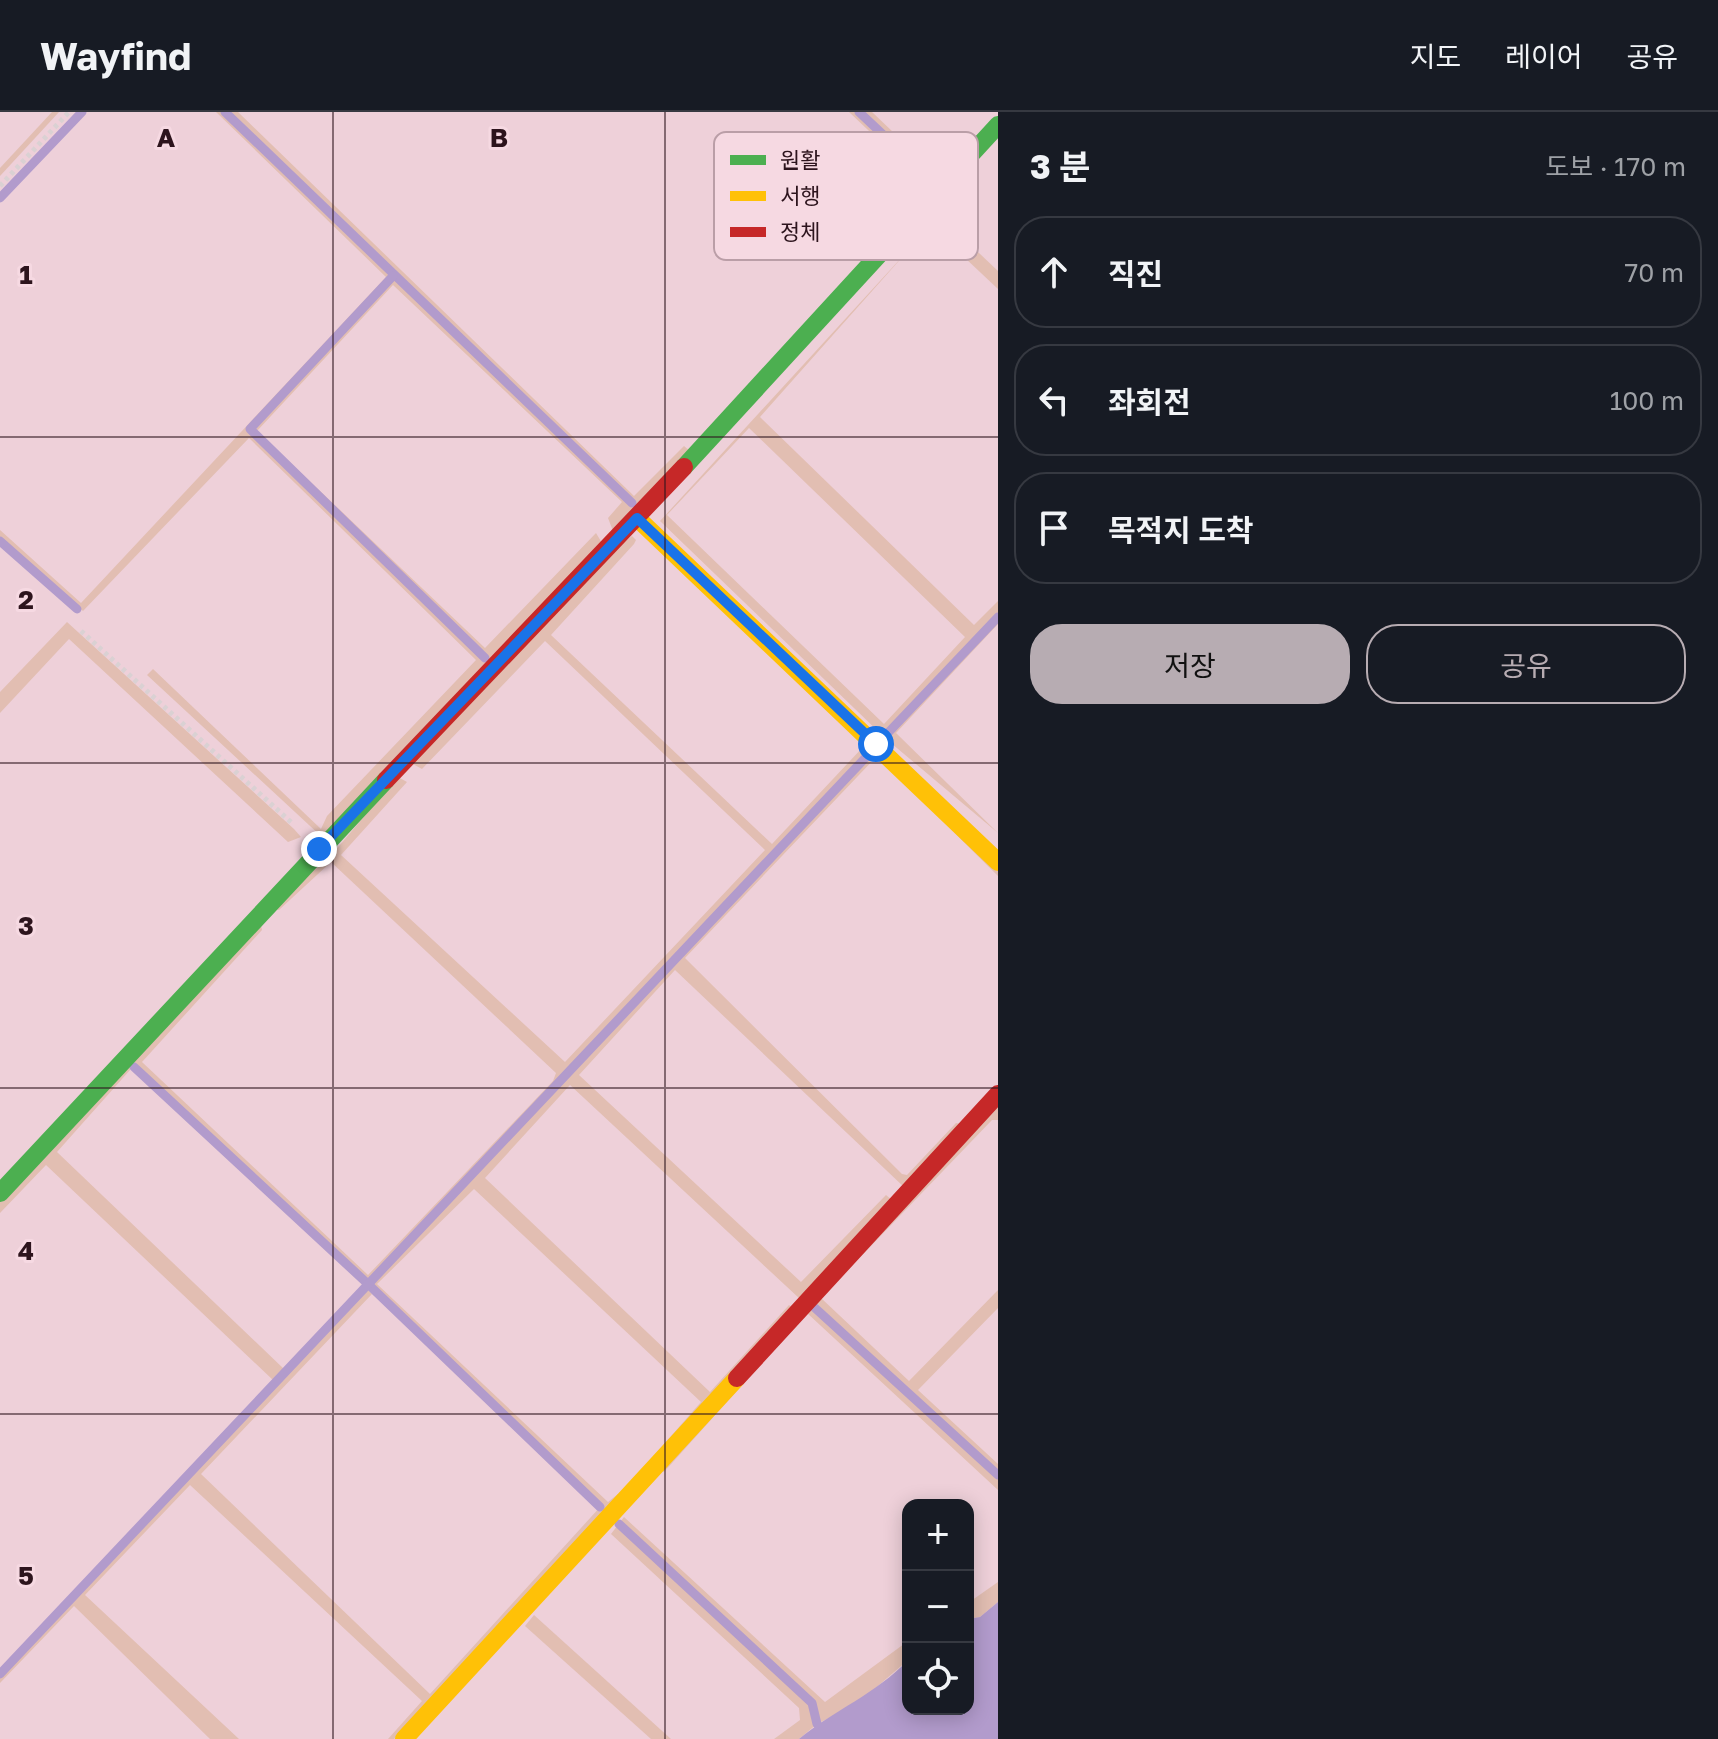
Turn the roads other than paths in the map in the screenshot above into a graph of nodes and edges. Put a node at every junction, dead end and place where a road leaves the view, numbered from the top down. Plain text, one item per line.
1 (998, 125) edge
2 (978, 147) edge
3 (874, 260) edge
4 (637, 518) junction
5 (998, 862) edge
6 (998, 1094) edge
7 (0, 1193) edge
8 (404, 1739) edge

1 - 2 street
3 - 4 street
4 - 5 street
4 - 7 street
6 - 8 street

